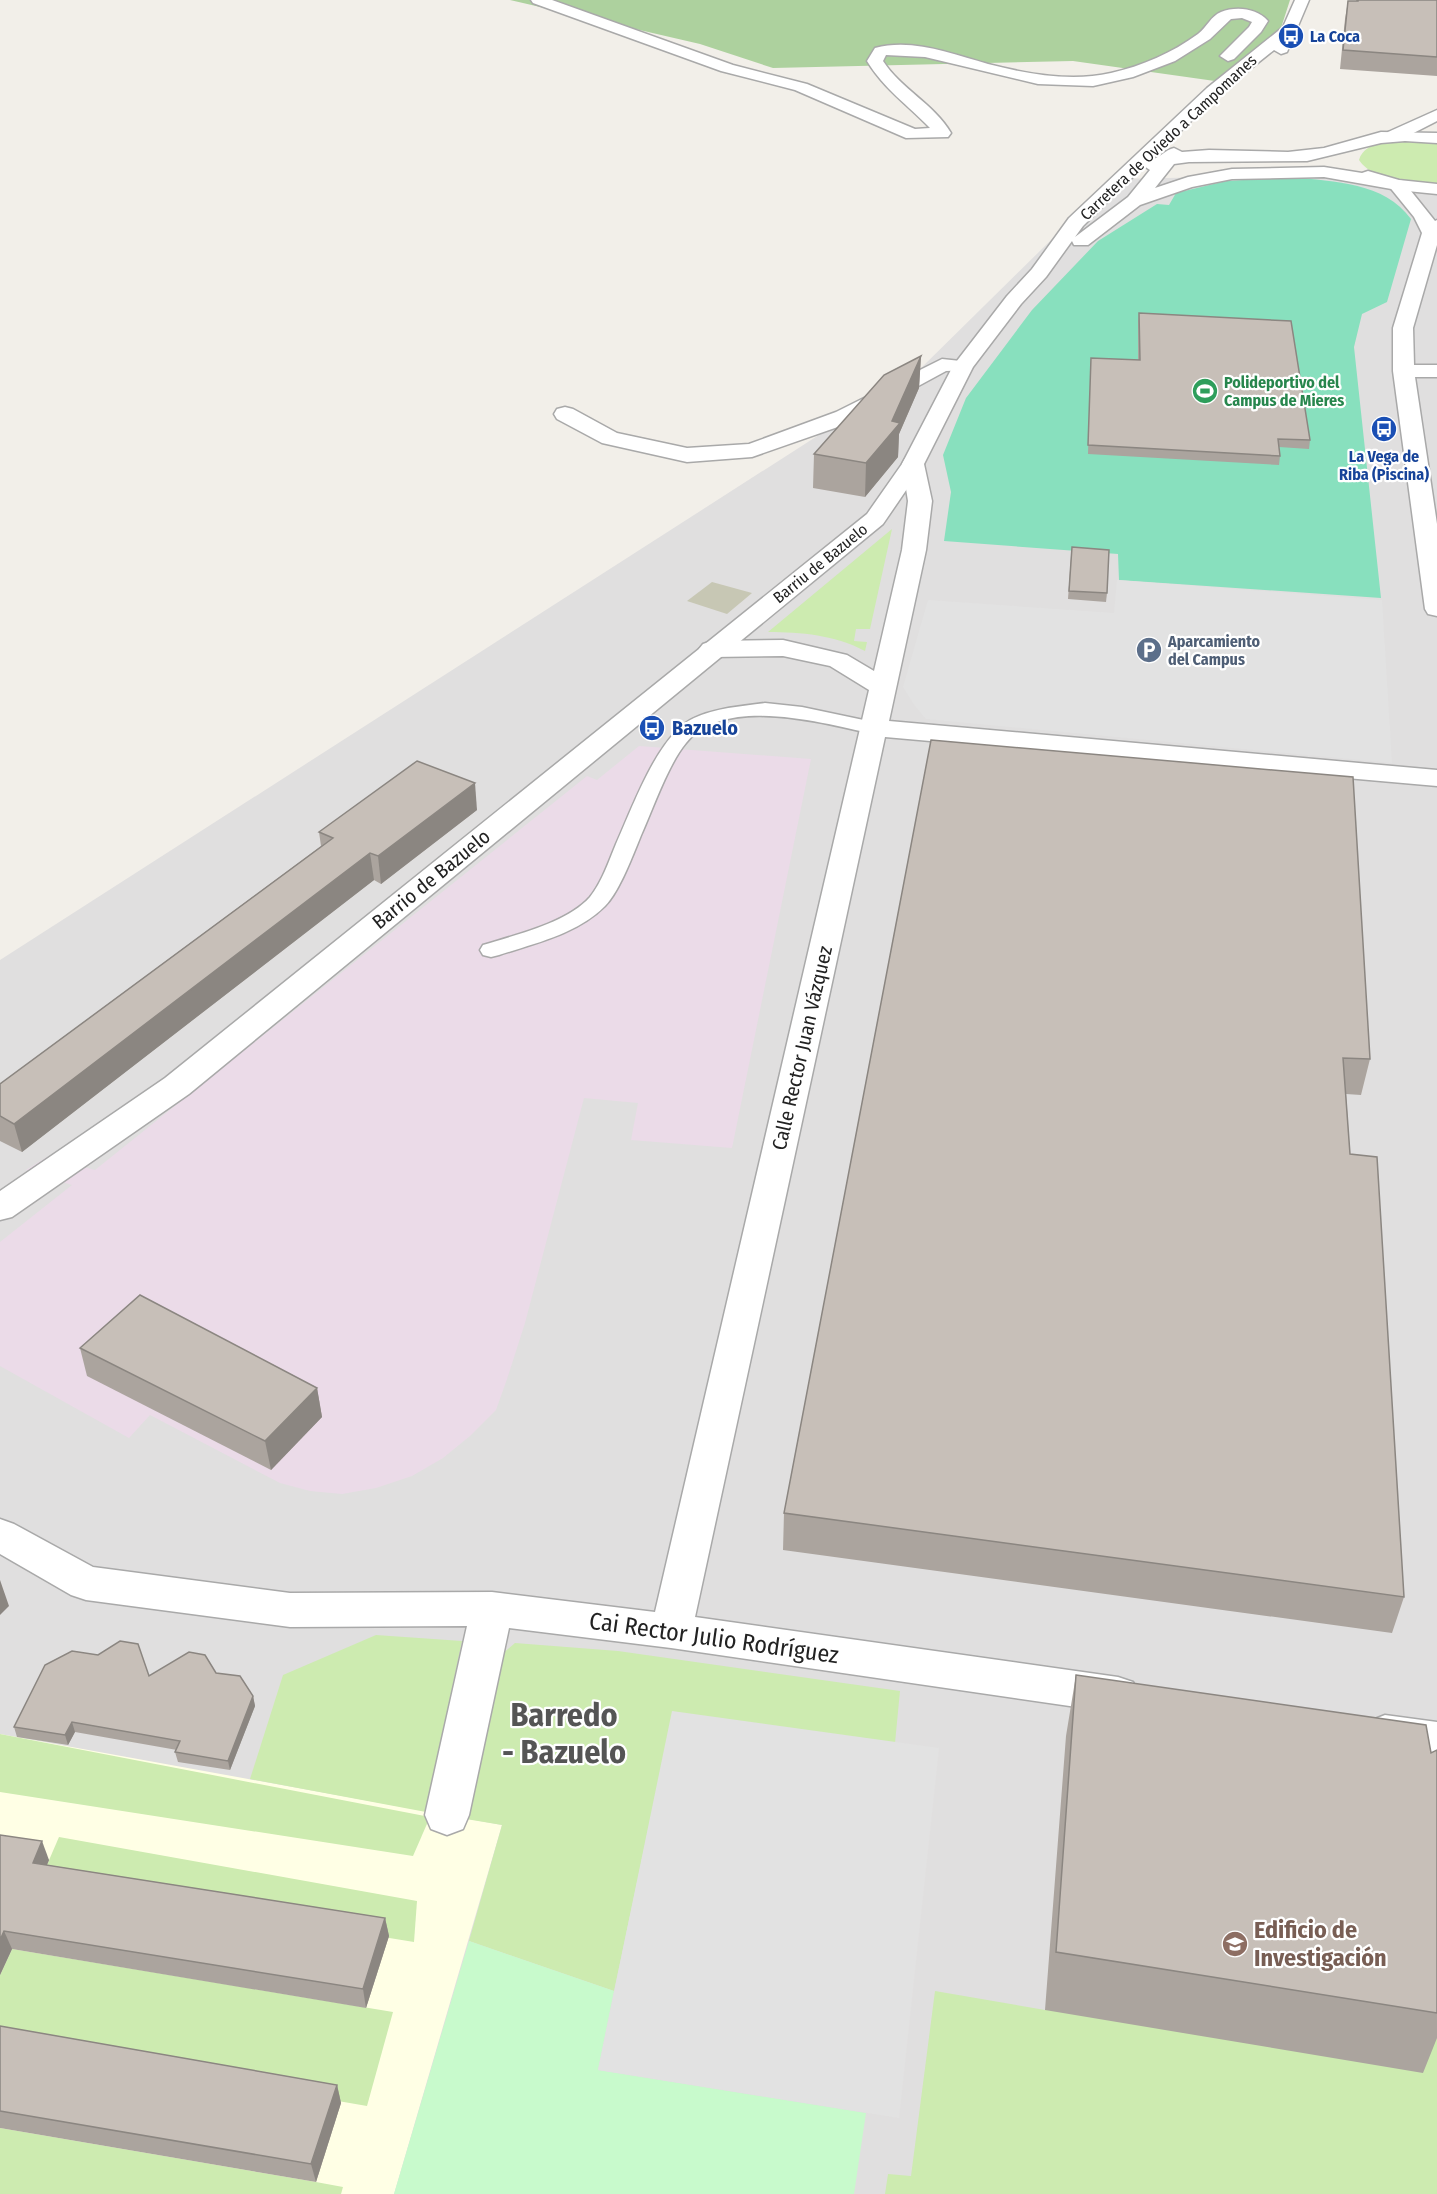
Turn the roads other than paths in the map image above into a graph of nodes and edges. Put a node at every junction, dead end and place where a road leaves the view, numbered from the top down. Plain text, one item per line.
1 (538, 0) edge
2 (1302, 0) edge
3 (1288, 30) junction
4 (1218, 64) dead end
5 (1267, 68) dead end
6 (1203, 76) dead end
7 (1213, 91) junction
8 (1437, 116) edge
9 (1176, 127) junction
10 (1395, 136) junction
11 (1437, 138) edge
12 (1215, 141) dead end
13 (1357, 145) junction
14 (1287, 157) junction
15 (1169, 159) junction
16 (1232, 174) junction
17 (1393, 184) junction
18 (1437, 189) edge
19 (1106, 192) junction
20 (1134, 201) junction
21 (1434, 230) edge
22 (1039, 273) junction
23 (963, 366) junction
24 (1404, 371) junction
25 (1437, 371) edge
26 (565, 414) dead end
27 (913, 464) junction
28 (1437, 609) edge
29 (712, 649) junction
30 (883, 687) junction
31 (873, 728) junction
32 (1437, 778) edge
33 (490, 950) dead end
34 (0, 1208) edge
35 (0, 1535) edge
36 (492, 1609) junction
37 (671, 1630) junction
38 (1156, 1701) edge
39 (1343, 1728) edge
40 (1437, 1741) edge
41 (447, 1815) dead end

1 - 4 street
2 - 3 street
3 - 5 street, Carretera de Oviedo a Campomanes
3 - 7 street, Carretera de Oviedo a Campomanes
6 - 7 street
7 - 9 street, Carretera de Oviedo a Campomanes
7 - 15 street, Carretera de Oviedo a Campomanes
8 - 10 street
9 - 15 street
9 - 19 street, Carretera de Oviedo a Campomanes
10 - 11 street
10 - 13 street
12 - 14 street
13 - 14 street
13 - 17 street
14 - 15 street
15 - 16 street
15 - 19 street
15 - 20 street, Carretera de Oviedo a Campomanes
16 - 17 street
16 - 20 street
17 - 18 street
17 - 21 street
19 - 22 street, Carretera de Oviedo a Campomanes
20 - 22 street, Carretera de Oviedo a Campomanes
21 - 24 street
22 - 23 street
23 - 26 street
23 - 27 street
24 - 25 street
24 - 28 street
27 - 29 street, Barriu de Bazuelo
27 - 30 street, Calle Rector Juan Vázquez
29 - 30 street
29 - 34 street, Barrio de Bazuelo
30 - 31 street, Calle Rector Juan Vázquez
31 - 32 street
31 - 33 lane
31 - 37 street, Calle Rector Juan Vázquez
35 - 36 street, Cai Rector Julio Rodríguez
36 - 37 street, Cai Rector Julio Rodríguez
36 - 41 street
37 - 38 street, Cai Rector Julio Rodríguez
39 - 40 street

